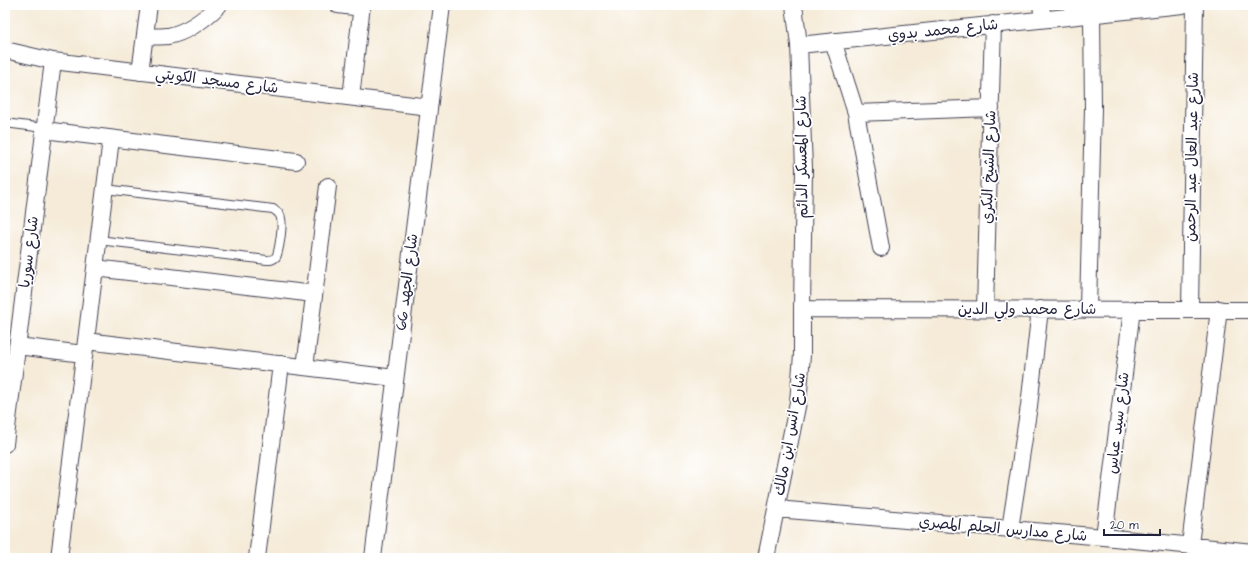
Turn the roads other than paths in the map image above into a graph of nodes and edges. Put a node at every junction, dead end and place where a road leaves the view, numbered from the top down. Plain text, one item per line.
1 (146, 5) edge
2 (219, 5) edge
3 (338, 5) edge
4 (442, 5) edge
5 (794, 5) edge
6 (1183, 5) edge
7 (1195, 5) edge
8 (362, 6) edge
9 (1042, 12) edge
10 (1092, 14) junction
11 (993, 24) junction
12 (145, 36) junction
13 (832, 41) junction
14 (799, 45) junction
15 (5, 50) edge
16 (52, 61) junction
17 (140, 72) junction
18 (351, 98) junction
19 (429, 107) junction
20 (991, 108) junction
21 (856, 113) junction
22 (5, 123) edge
23 (44, 129) junction
24 (111, 139) junction
25 (296, 161) dead end
26 (328, 186) dead end
27 (105, 189) junction
28 (98, 240) junction
29 (881, 248) dead end
30 (95, 268) junction
31 (314, 294) junction
32 (802, 309) junction
33 (985, 309) junction
34 (1040, 309) junction
35 (1088, 309) junction
36 (1190, 309) junction
37 (1132, 310) junction
38 (1219, 310) junction
39 (1253, 310) edge
40 (17, 346) junction
41 (85, 347) junction
42 (281, 364) junction
43 (305, 367) junction
44 (395, 378) junction
45 (5, 444) edge
46 (776, 509) junction
47 (1010, 529) junction
48 (1104, 537) junction
49 (1190, 545) junction
50 (1253, 552) edge
51 (59, 558) edge
52 (257, 558) edge
53 (373, 558) edge
54 (766, 558) edge

1 - 12 street
2 - 12 street
3 - 8 street
4 - 19 street, شارع الجهد 66
5 - 14 street, شارع المعسكر الدائم
6 - 10 street, شارع محمد بدوي
7 - 36 street, شارع عبد العال عبد الرحمن
8 - 18 street
9 - 10 street, شارع محمد بدوي
9 - 11 street, شارع محمد بدوي
10 - 35 street
11 - 13 street, شارع محمد بدوي
11 - 20 street, شارع الشيخ البكري
12 - 17 street
13 - 14 street, شارع محمد بدوي
13 - 21 street
14 - 32 street, شارع المعسكر الدائم
15 - 16 street, شارع مسجد الكويتي
16 - 17 street, شارع مسجد الكويتي
16 - 23 street, شارع سوريا
17 - 18 street, شارع مسجد الكويتي
18 - 19 street, شارع مسجد الكويتي
19 - 44 street, شارع الجهد 66
20 - 21 street
20 - 33 street, شارع الشيخ البكري
21 - 29 street
22 - 23 lane
23 - 24 street
23 - 40 street, شارع سوريا
24 - 25 street
24 - 27 street
26 - 31 street
27 - 28 street
27 - 28 lane
28 - 30 street
30 - 31 street
30 - 41 street
31 - 43 street
32 - 33 street, شارع محمد ولي الدين
32 - 46 street, شارع انس ابن مالك
33 - 34 street, شارع محمد ولي الدين
34 - 35 street, شارع محمد ولي الدين
34 - 47 street
35 - 37 street, شارع محمد ولي الدين
36 - 37 street, شارع محمد ولي الدين
36 - 38 street, شارع محمد ولي الدين
37 - 48 street, شارع سيد عباس
38 - 39 street, شارع محمد ولي الدين
38 - 49 street
40 - 41 street
40 - 45 street, شارع سوريا
41 - 42 street
41 - 51 street
42 - 43 street
42 - 52 street
43 - 44 street
44 - 53 street, شارع الجهد 66
46 - 47 street, شارع مدارس الحلم المصري
46 - 54 street, شارع انس ابن مالك
47 - 48 street, شارع مدارس الحلم المصري
48 - 49 street, شارع مدارس الحلم المصري
49 - 50 street, شارع مدارس الحلم المصري

